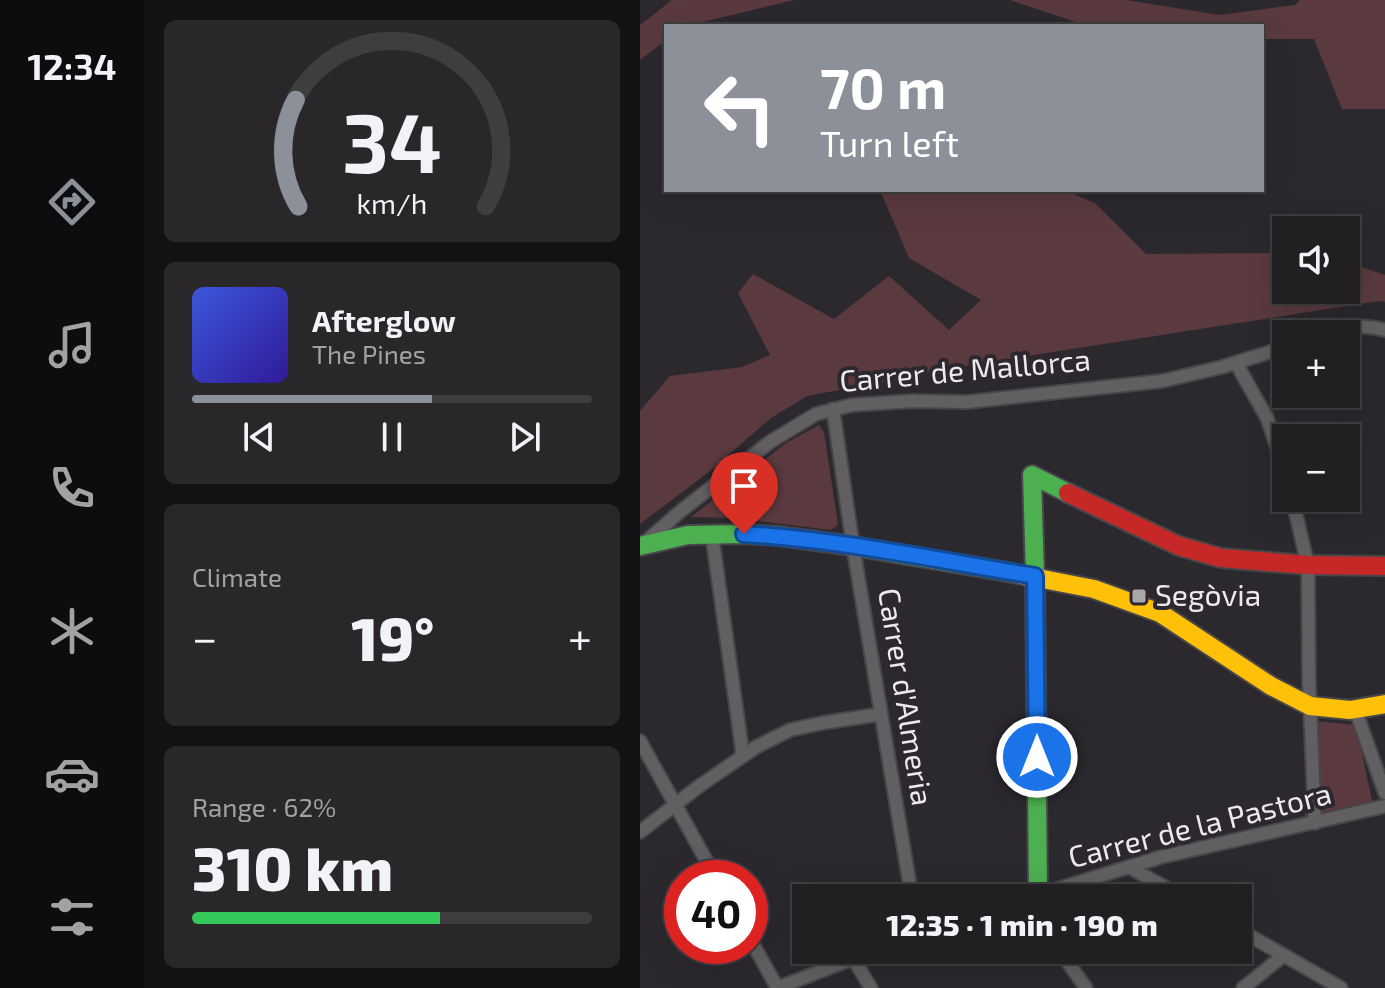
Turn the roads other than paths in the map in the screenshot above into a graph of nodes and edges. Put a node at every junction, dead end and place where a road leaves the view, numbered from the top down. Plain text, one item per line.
1 (1360, 326) edge
2 (1385, 330) edge
3 (1272, 351) edge
4 (1236, 363) junction
5 (833, 409) junction
6 (1272, 432) edge
7 (1295, 512) edge
8 (712, 535) junction
9 (641, 546) edge
10 (853, 546) junction
11 (1308, 565) junction
12 (1385, 566) edge
13 (1035, 576) junction
14 (1385, 704) edge
15 (1310, 706) junction
16 (1355, 709) junction
17 (881, 714) junction
18 (640, 741) edge
19 (743, 756) junction
20 (1384, 800) edge
21 (674, 805) junction
22 (1385, 820) edge
23 (1315, 823) junction
24 (640, 832) edge
25 (706, 860) edge
26 (1129, 867) junction
27 (910, 884) edge
28 (1033, 884) edge
29 (1073, 884) edge
30 (1159, 884) edge
31 (1252, 937) edge
32 (1284, 955) junction
33 (764, 964) edge
34 (838, 964) edge
35 (857, 964) edge
36 (1069, 964) edge
37 (777, 988) edge
38 (871, 988) edge
39 (1086, 988) edge
40 (1243, 988) edge
41 (1341, 988) edge

1 - 2 street
3 - 4 street, Carrer de Mallorca
4 - 5 street, Carrer de Mallorca
4 - 6 street
5 - 9 street, Carrer de Mallorca
5 - 10 street, Carrer d'Almeria
7 - 11 street
8 - 9 street
8 - 10 street
8 - 19 street
10 - 13 street
10 - 17 street, Carrer d'Almeria
11 - 12 street
11 - 13 street
11 - 15 street
13 - 15 street
13 - 28 street
14 - 16 street
15 - 16 street
15 - 23 street
16 - 20 street
17 - 19 street
17 - 27 street, Carrer d'Almeria
18 - 21 street
19 - 21 street
20 - 22 street
20 - 23 street, Carrer de la Pastora
21 - 24 street
21 - 25 street
23 - 26 street, Carrer de la Pastora
26 - 29 street, Carrer de la Pastora
26 - 30 street
31 - 32 street
32 - 40 street
32 - 41 street
33 - 37 street
34 - 37 street
35 - 38 street
36 - 39 street

